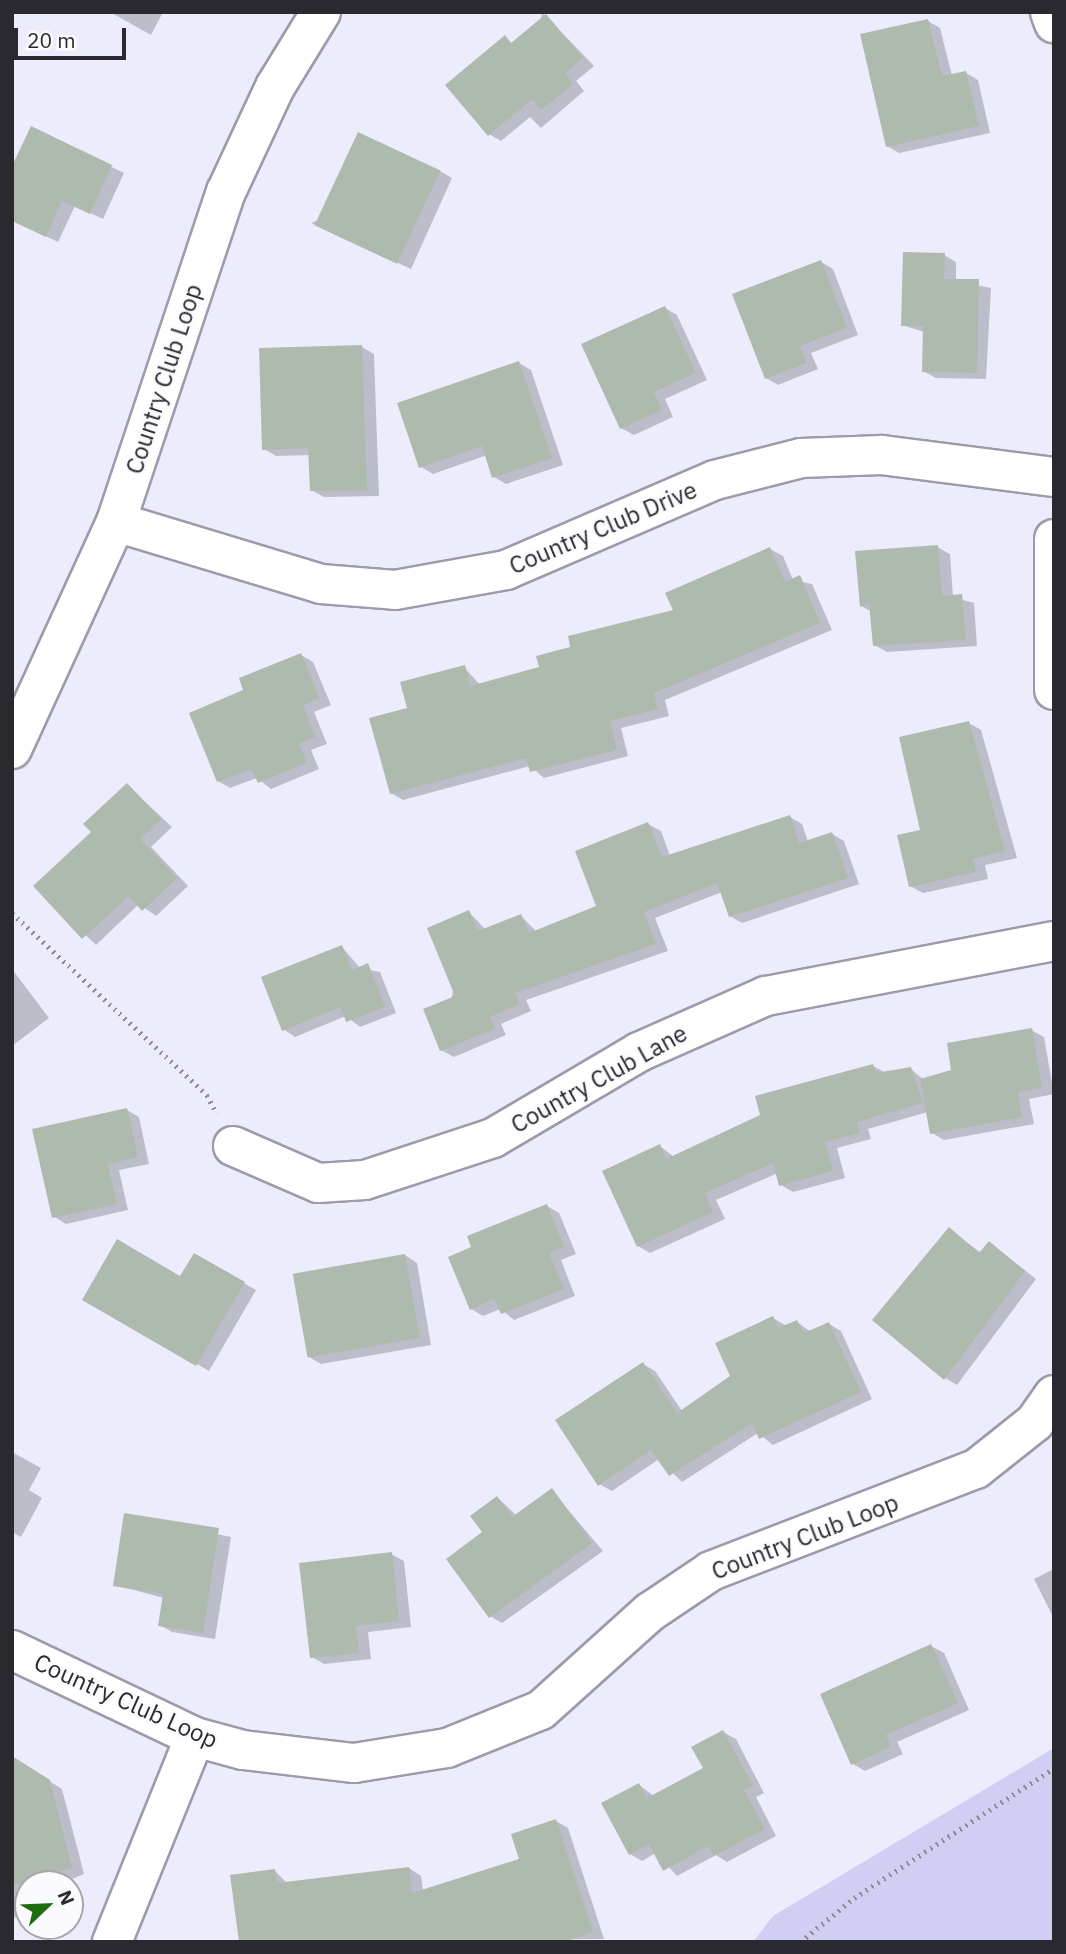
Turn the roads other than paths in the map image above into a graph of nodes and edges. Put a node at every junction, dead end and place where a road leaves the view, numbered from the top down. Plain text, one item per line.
1 (320, 12) edge
2 (1050, 12) edge
3 (1054, 23) edge
4 (1054, 477) edge
5 (116, 522) junction
6 (1054, 539) edge
7 (1054, 690) edge
8 (12, 749) edge
9 (1054, 941) edge
10 (233, 1146) road end
11 (1054, 1395) edge
12 (12, 1650) edge
13 (195, 1737) junction
14 (112, 1942) edge

1 - 5 street, Country Club Loop
2 - 3 street
4 - 5 street, Country Club Drive
5 - 8 street, Country Club Loop
6 - 7 street
9 - 10 street, Country Club Lane
11 - 13 street, Country Club Loop
12 - 13 street, Country Club Loop
13 - 14 street

